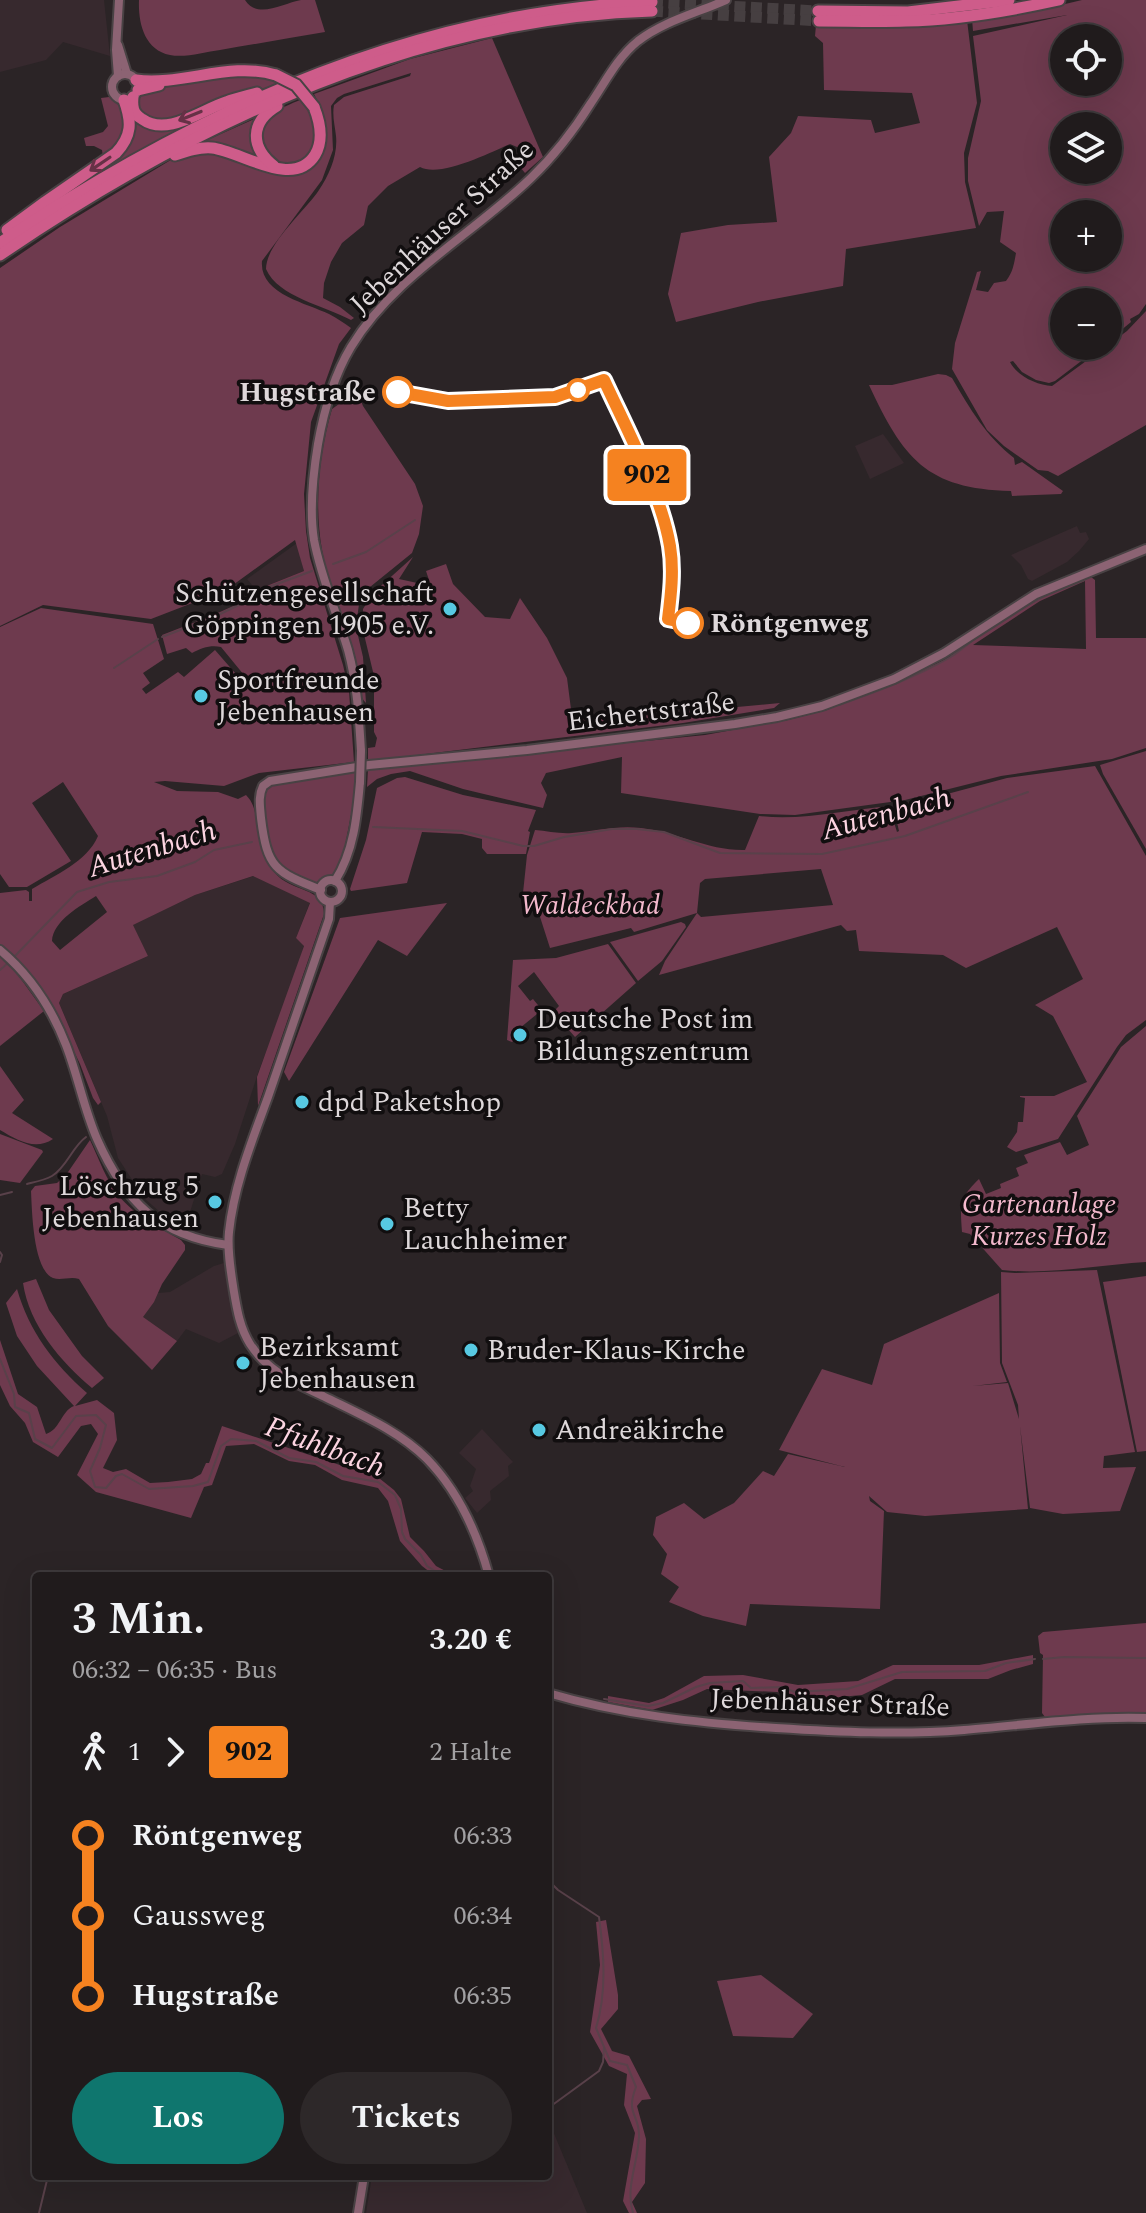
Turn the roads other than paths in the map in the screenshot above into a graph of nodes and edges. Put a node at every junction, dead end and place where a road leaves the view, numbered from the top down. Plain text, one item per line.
1 (119, 0) edge
2 (726, 0) edge
3 (1009, 0) edge
4 (1059, 0) edge
5 (652, 7) tunnel mouth
6 (130, 86) junction
7 (280, 94) junction
8 (158, 158) junction
9 (277, 169) junction
10 (0, 236) edge
11 (0, 243) edge
12 (0, 255) edge
13 (1146, 549) edge
14 (335, 881) junction
15 (321, 890) junction
16 (330, 902) junction
17 (3, 952) edge
18 (228, 1245) junction
19 (488, 1572) edge
20 (552, 1694) edge
21 (1146, 1718) edge
22 (363, 2180) edge
23 (358, 2213) edge

1 - 6 street
2 - 14 street, Jebenhäuser Straße, bridge
3 - 4 highway
5 - 7 highway
7 -> 6 highway
6 - 9 highway, bridge
6 -> 10 highway
7 - 8 highway
7 - 9 highway
7 - 11 highway
8 - 9 highway
8 - 12 highway
13 - 15 street, Eichertstraße
14 - 15 street
14 - 16 street
15 - 16 street
16 - 18 street
17 - 18 street
18 - 19 street
20 - 21 street, Jebenhäuser Straße
22 - 23 street

